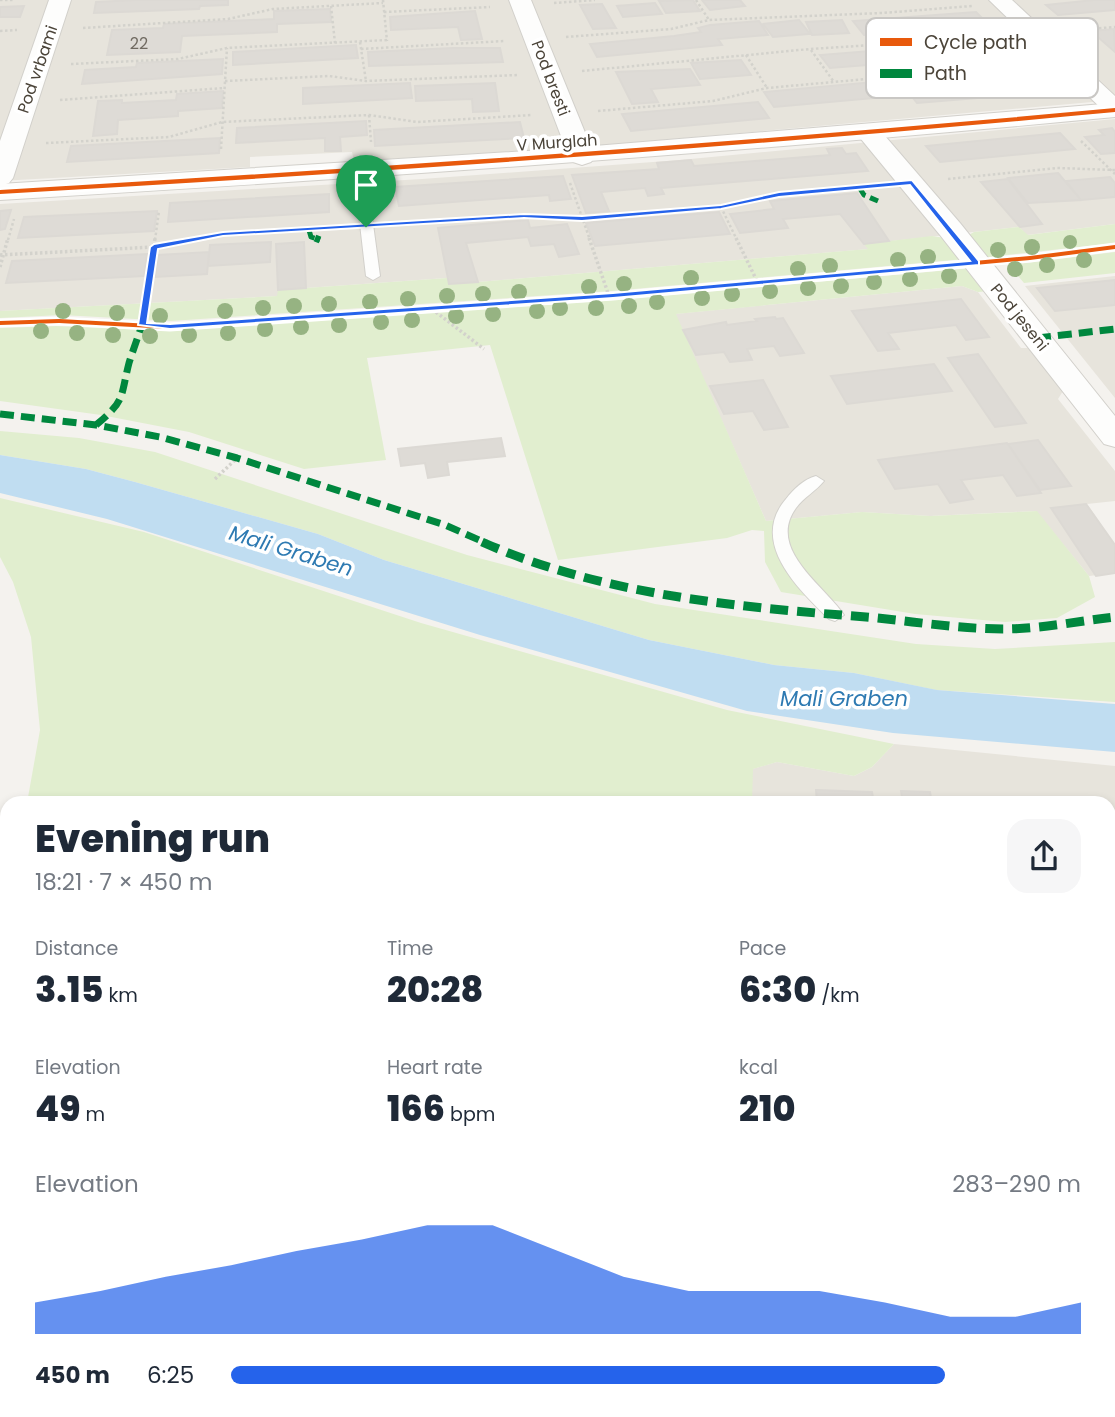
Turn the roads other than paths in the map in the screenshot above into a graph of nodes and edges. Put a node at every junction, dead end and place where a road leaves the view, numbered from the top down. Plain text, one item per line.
1 (60, 0) edge
2 (1002, 2) edge
3 (521, 3) edge
4 (1019, 18) edge
5 (1098, 94) edge
6 (1115, 110) edge
7 (870, 134) junction
8 (582, 157) junction
9 (360, 172) junction
10 (0, 178) edge
11 (11, 192) edge
12 (373, 276) dead end
13 (1115, 437) edge
14 (816, 481) dead end
15 (835, 615) dead end

1 - 10 street, Pod vrbami
2 - 4 street
3 - 8 street, Pod bresti
5 - 6 street
6 - 7 street, V Murglah
7 - 8 street, V Murglah
7 - 13 street, Pod jeseni
8 - 9 street, V Murglah
9 - 11 street, V Murglah
9 - 12 lane
14 - 15 lane

